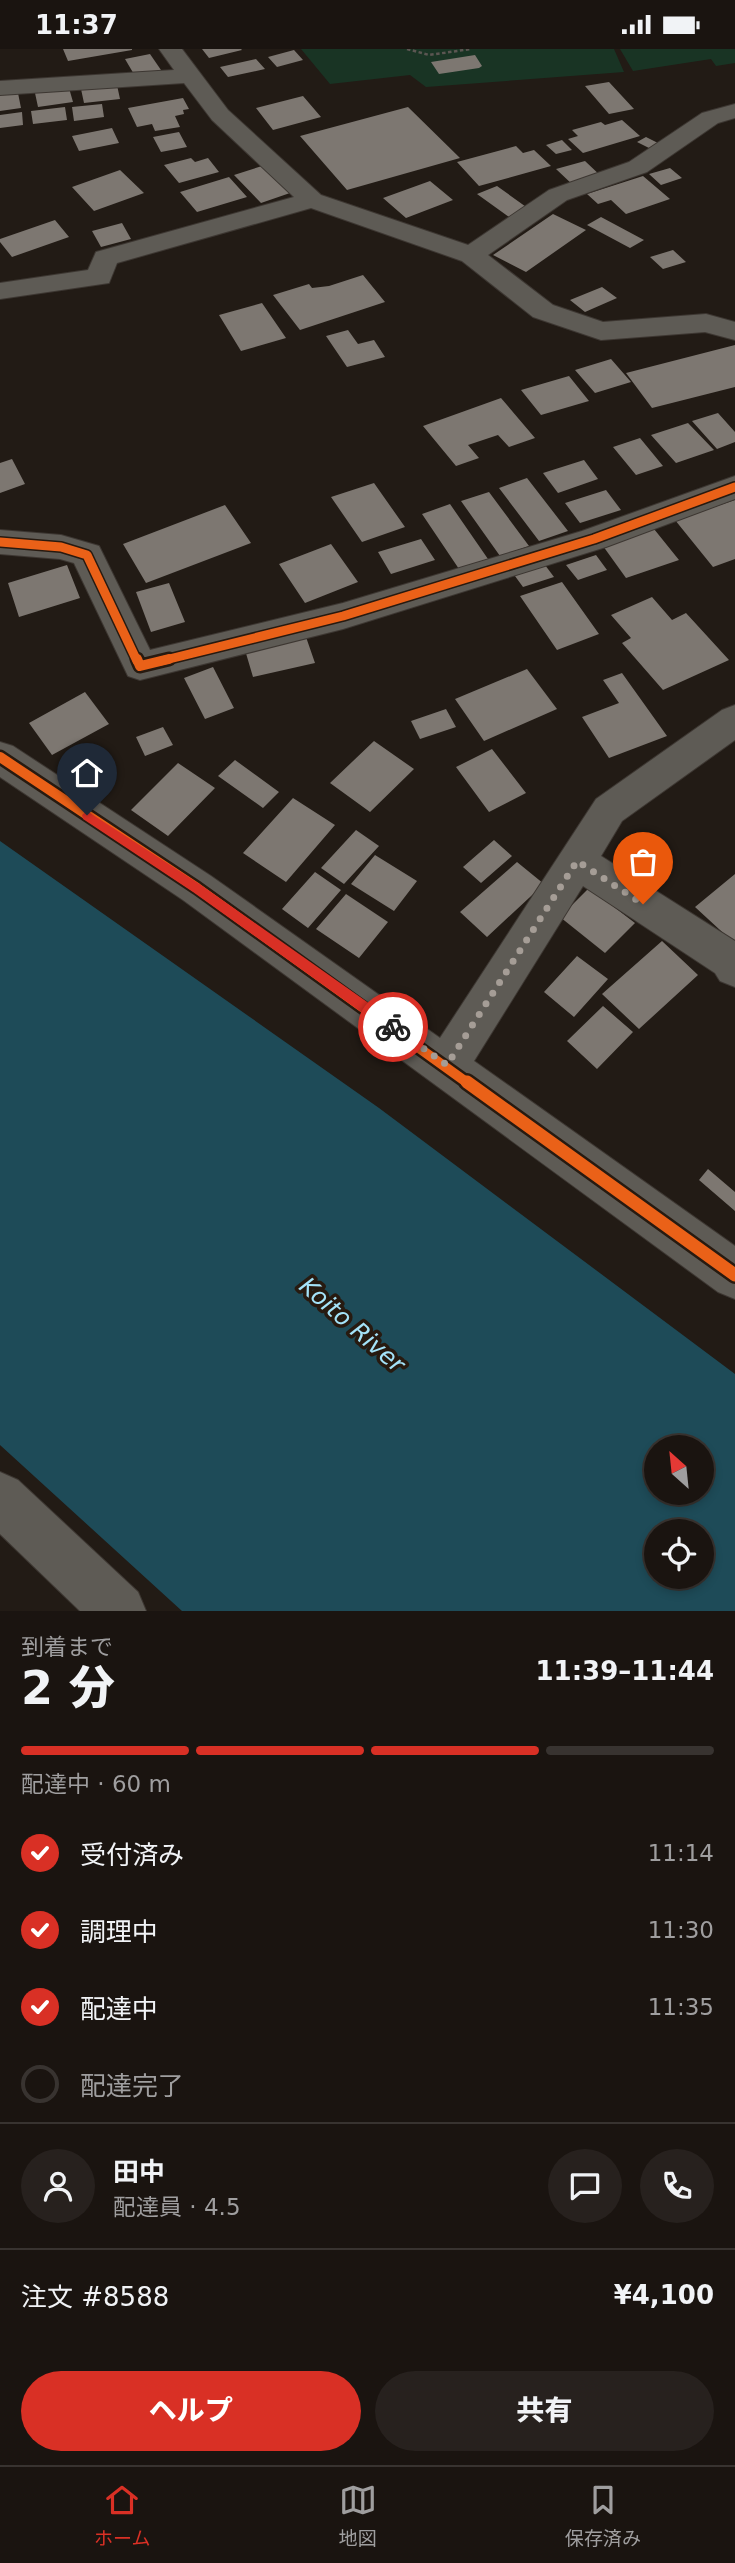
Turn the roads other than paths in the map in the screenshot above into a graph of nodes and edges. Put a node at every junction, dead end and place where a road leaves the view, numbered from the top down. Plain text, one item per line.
1 (170, 49) edge
2 (190, 76) junction
3 (0, 88) edge
4 (735, 111) edge
5 (312, 200) junction
6 (471, 255) junction
7 (0, 291) edge
8 (735, 331) edge
9 (735, 487) edge
10 (0, 542) edge
11 (735, 720) edge
12 (0, 757) edge
13 (577, 861) junction
14 (735, 968) edge
15 (447, 1065) junction
16 (735, 1275) edge
17 (0, 1498) edge
18 (119, 1611) edge

1 - 2 street
2 - 3 street
2 - 5 street
4 - 6 street
5 - 6 street
5 - 7 street
6 - 8 street
9 - 10 street
11 - 13 street
12 - 15 street
13 - 14 street
13 - 15 street
15 - 16 street
17 - 18 street

